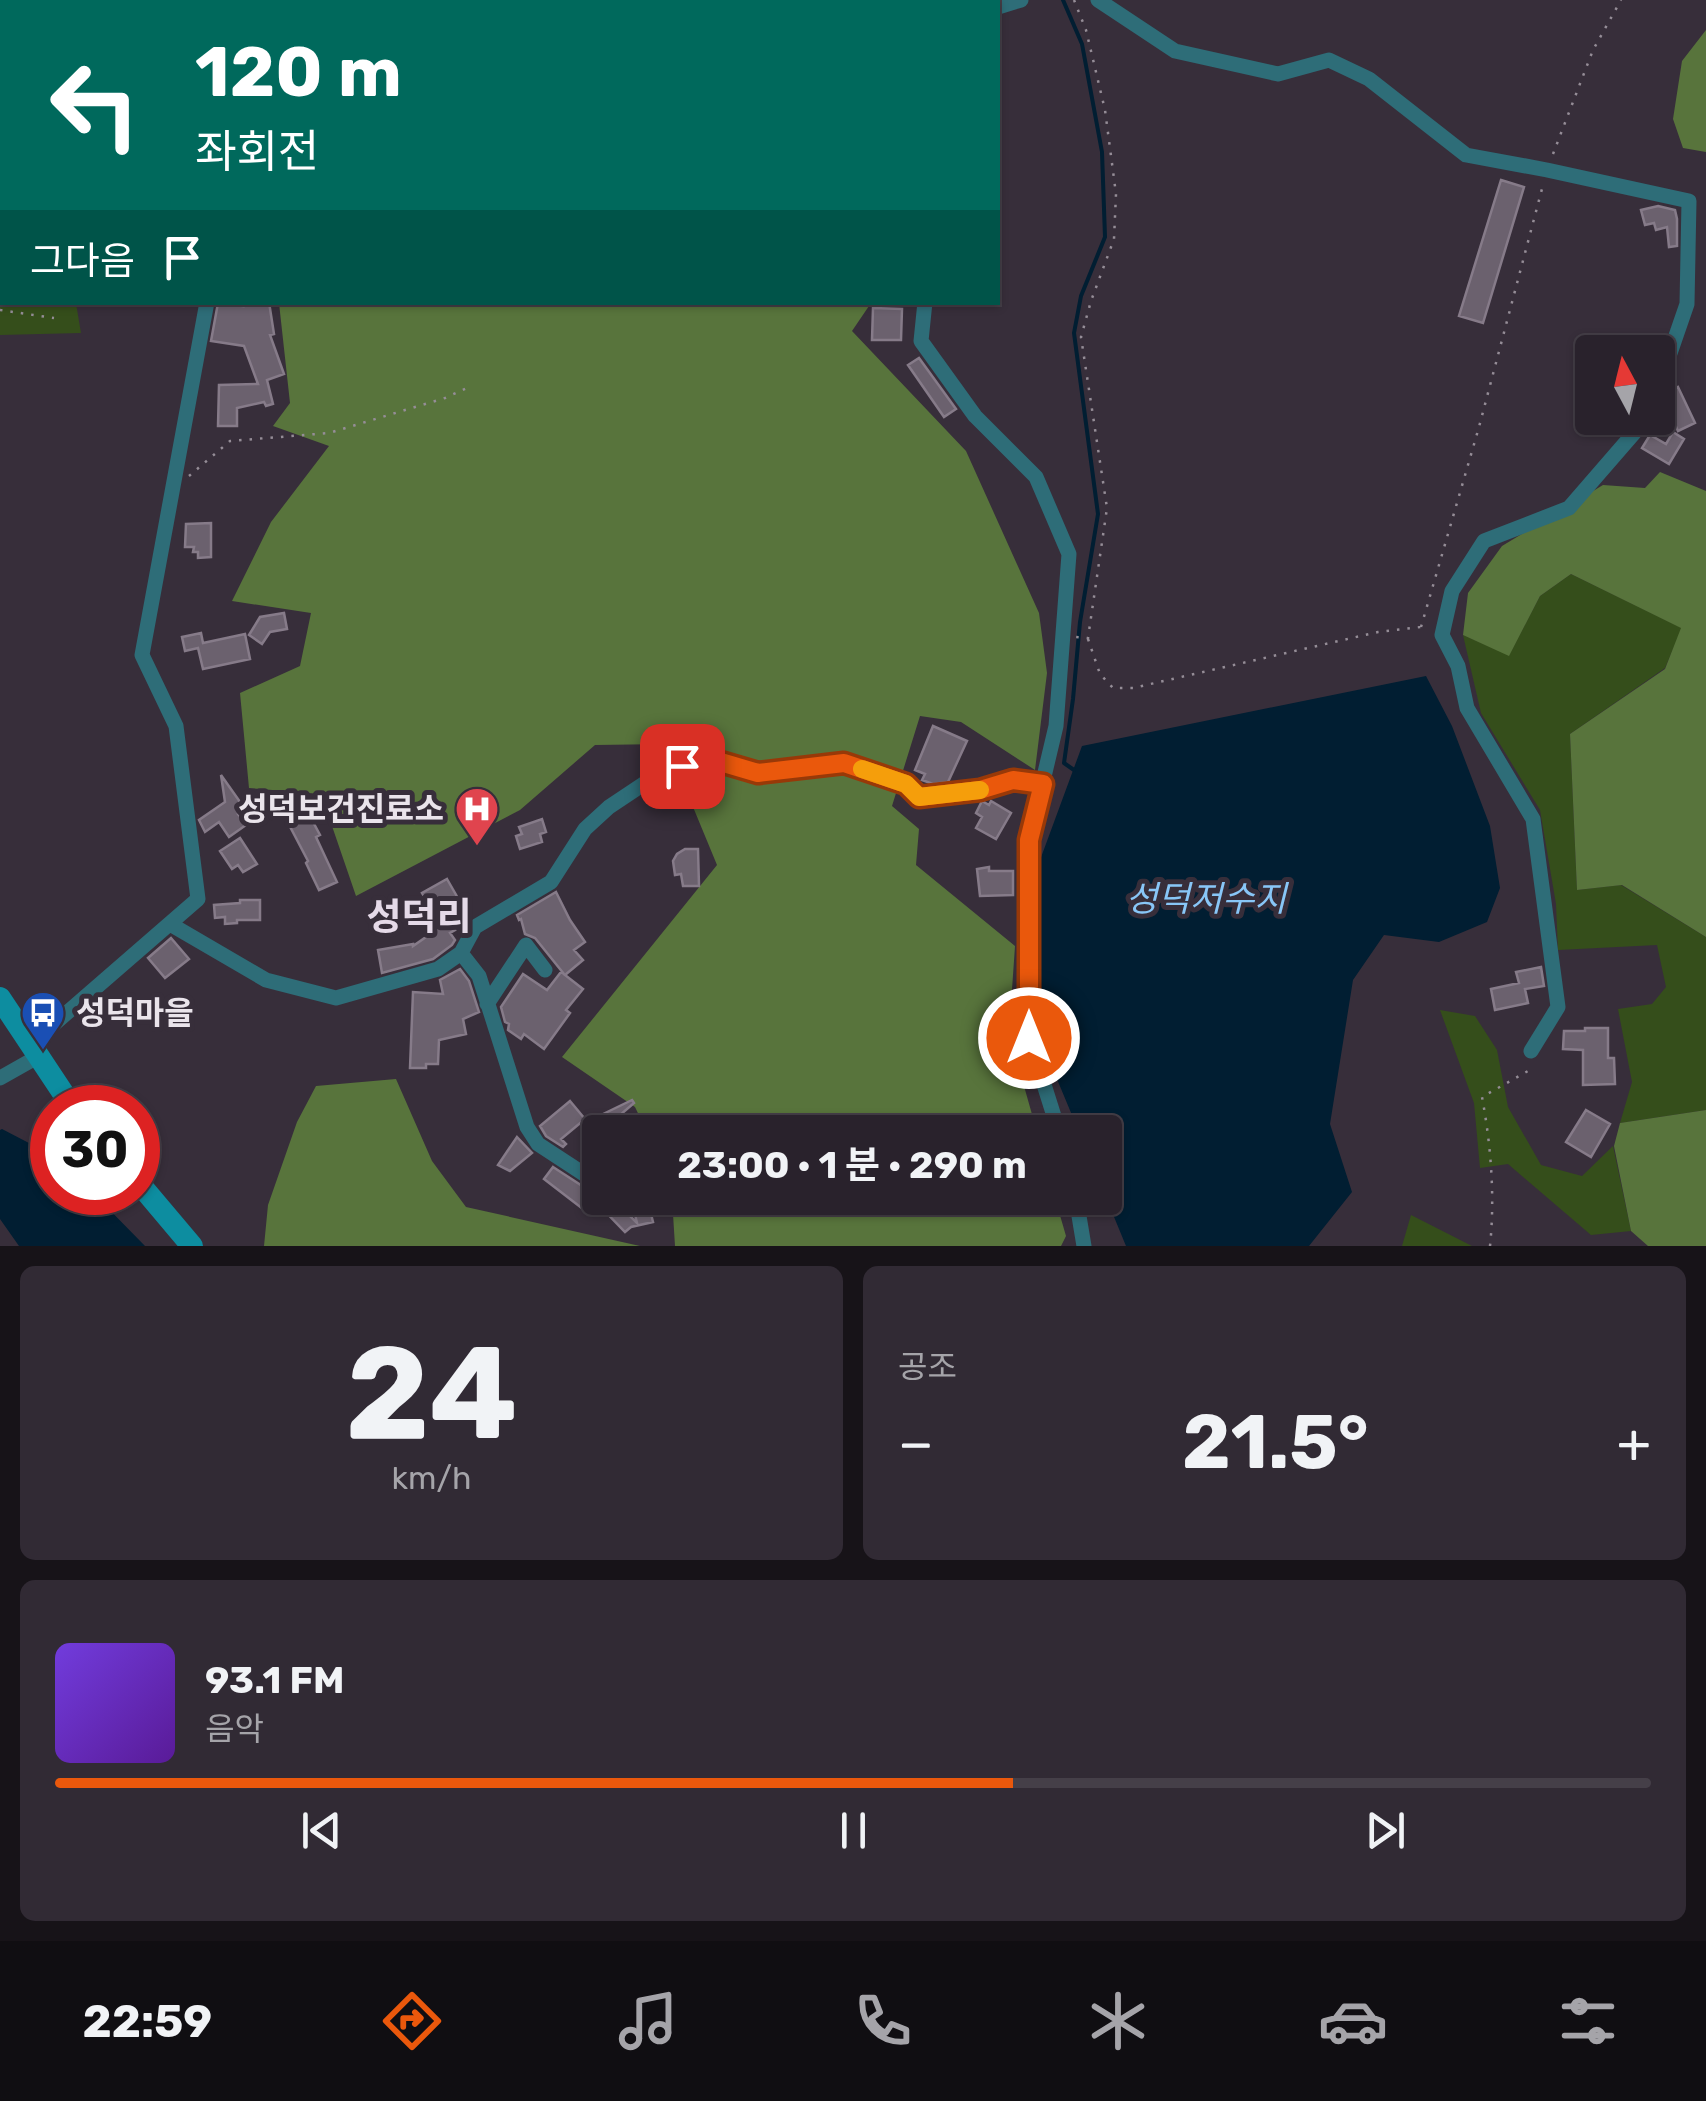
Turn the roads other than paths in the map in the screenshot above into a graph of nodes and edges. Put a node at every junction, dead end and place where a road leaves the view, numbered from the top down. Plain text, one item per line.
1 (1098, 0) edge
2 (207, 305) edge
3 (925, 305) edge
4 (1675, 339) edge
5 (1632, 435) edge
6 (1043, 784) junction
7 (170, 924) junction
8 (460, 953) junction
9 (545, 970) dead end
10 (0, 998) edge
11 (487, 1004) junction
12 (35, 1050) junction
13 (1531, 1051) road end
14 (0, 1078) edge
15 (59, 1085) edge
16 (1054, 1115) edge
17 (582, 1173) edge
18 (160, 1208) edge
19 (1079, 1215) edge
20 (192, 1246) edge
21 (1084, 1246) edge

1 - 4 street
2 - 7 street
3 - 6 street
5 - 13 street
6 - 8 street
6 - 16 street
7 - 8 street
7 - 12 street
8 - 11 street
9 - 11 street
10 - 12 main road
11 - 17 street
12 - 14 street
12 - 15 main road
18 - 20 main road
19 - 21 street

